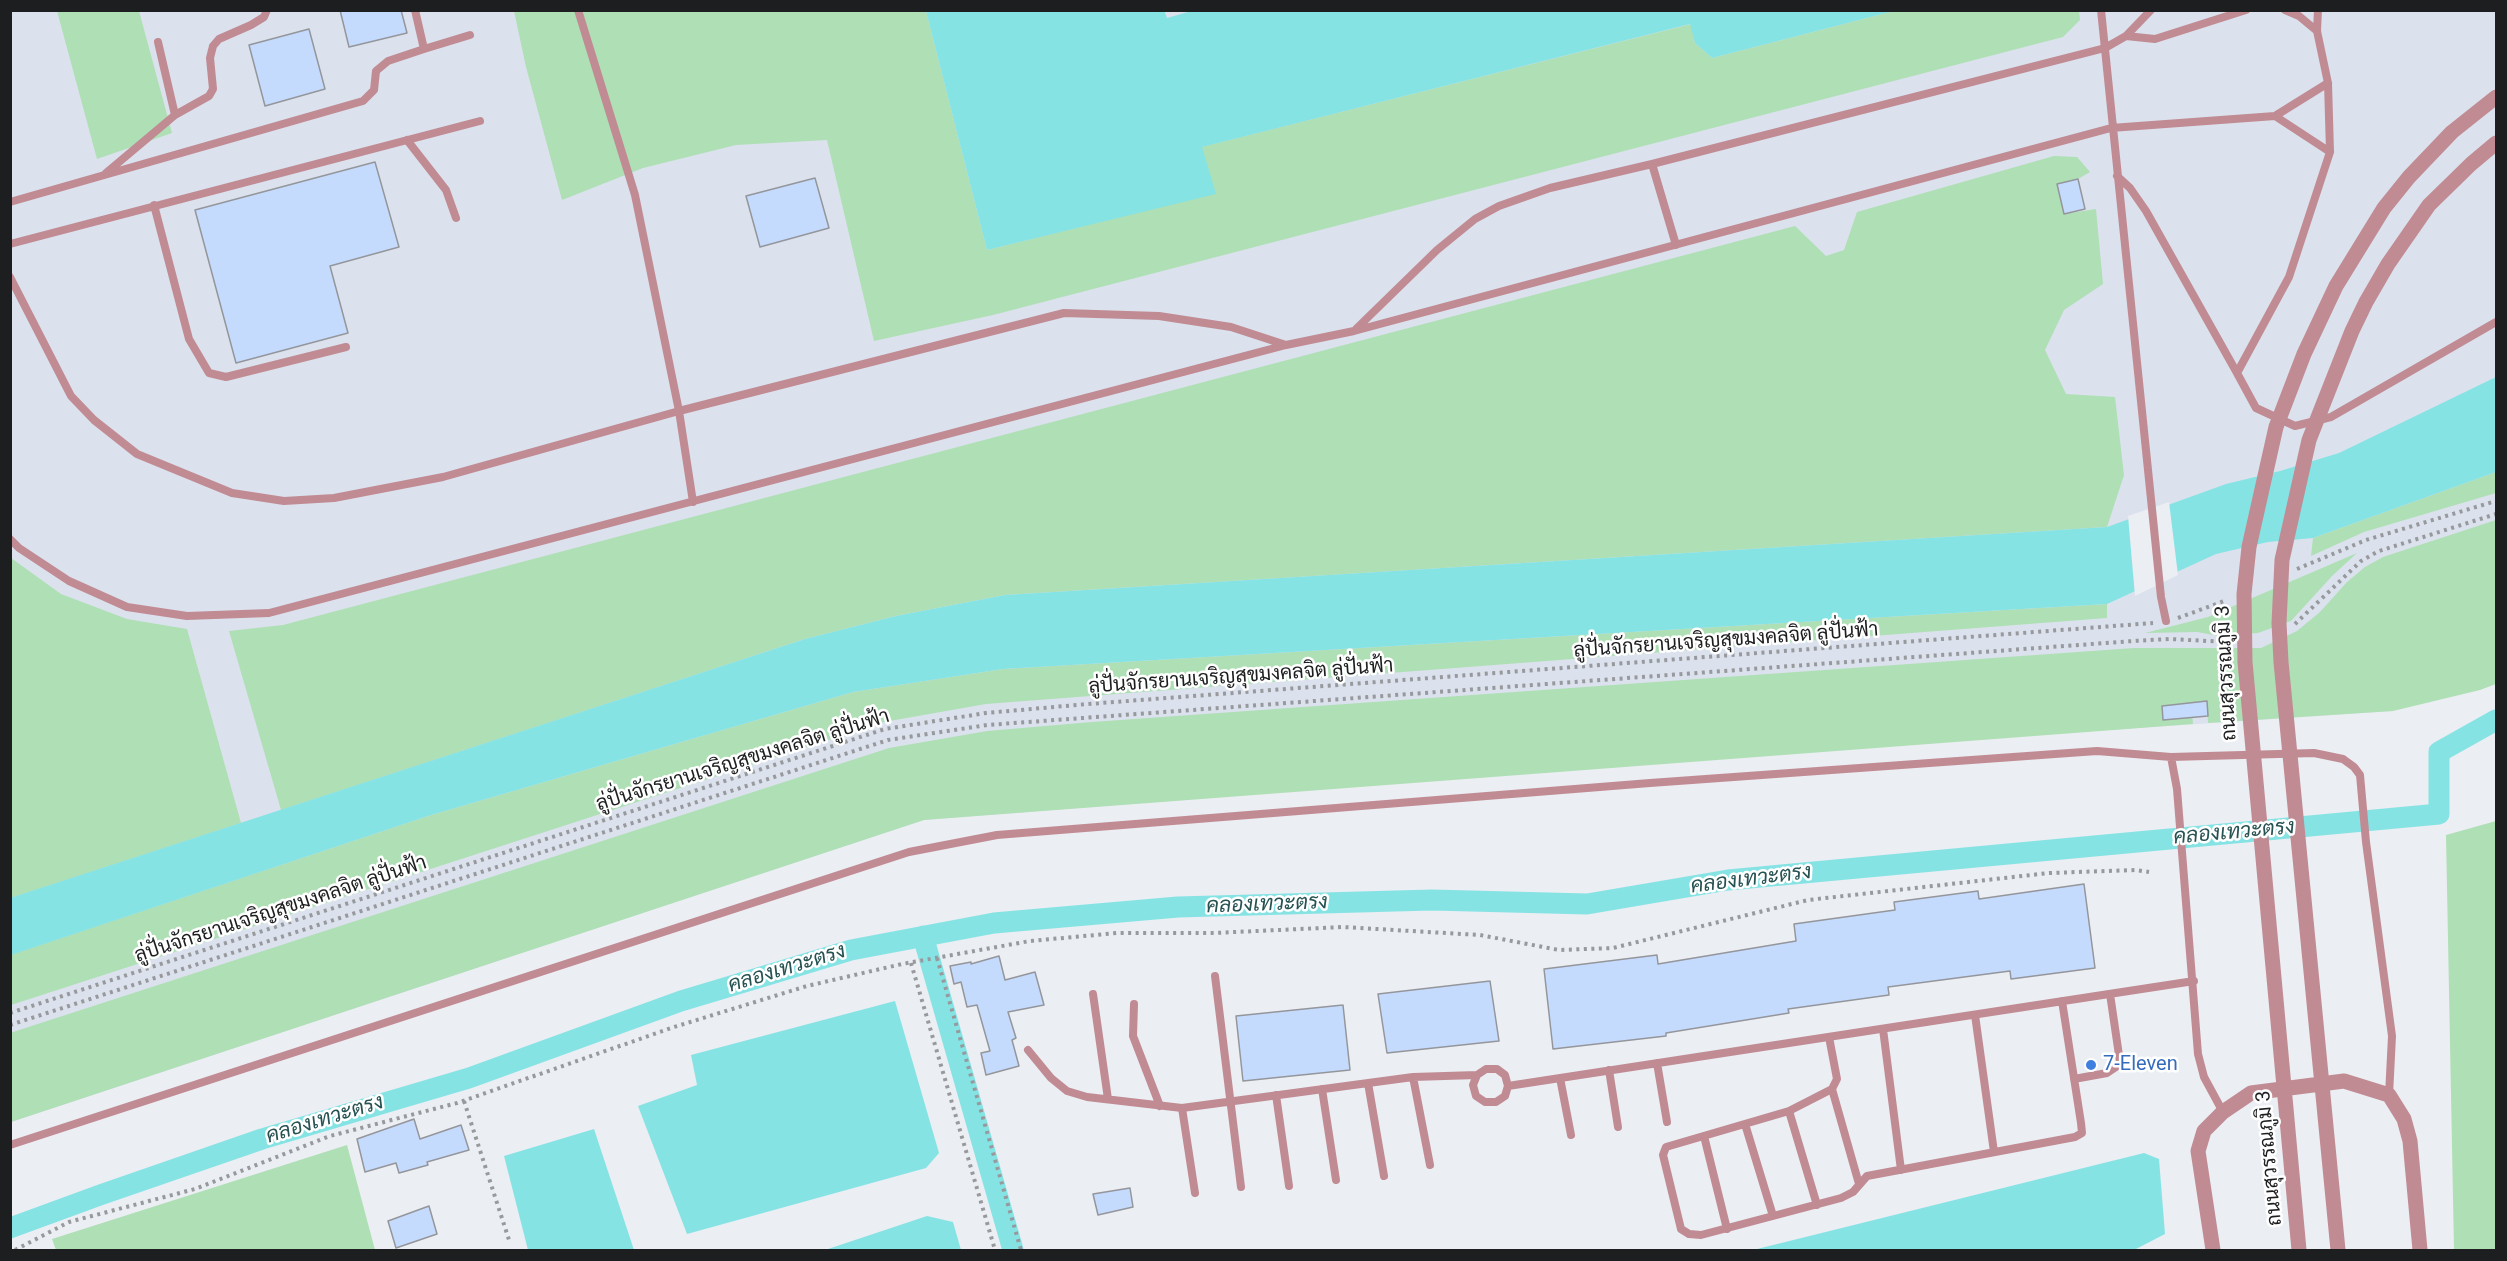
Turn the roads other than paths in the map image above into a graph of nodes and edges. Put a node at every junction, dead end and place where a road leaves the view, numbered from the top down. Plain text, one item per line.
1 (267, 10) edge
2 (415, 10) edge
3 (578, 10) edge
4 (2101, 10) edge
5 (2151, 10) edge
6 (2246, 10) edge
7 (2285, 10) edge
8 (2318, 10) edge
9 (2317, 31) junction
10 (470, 35) dead end
11 (2126, 36) junction
12 (158, 42) dead end
13 (2105, 48) junction
14 (424, 49) junction
15 (2328, 83) junction
16 (2496, 97) edge
17 (175, 115) junction
18 (2275, 116) junction
19 (480, 121) dead end
20 (2111, 128) junction
21 (407, 140) junction
22 (2496, 143) edge
23 (2330, 152) junction
24 (1652, 164) junction
25 (2117, 176) junction
26 (100, 177) junction
27 (10, 202) edge
28 (154, 205) junction
29 (456, 218) dead end
30 (10, 244) edge
31 (1676, 245) junction
32 (10, 277) edge
33 (2496, 322) edge
34 (1354, 332) junction
35 (1286, 345) junction
36 (346, 347) dead end
37 (2237, 373) junction
38 (679, 411) junction
39 (693, 502) junction
40 (10, 539) edge
41 (2166, 621) road end
42 (2171, 757) junction
43 (1215, 976) dead end
44 (2194, 981) junction
45 (1093, 994) dead end
46 (2110, 994) junction
47 (2061, 1001) junction
48 (1134, 1004) dead end
49 (1975, 1015) junction
50 (1883, 1029) junction
51 (1829, 1037) junction
52 (1029, 1050) dead end
53 (1657, 1063) junction
54 (1609, 1071) junction
55 (1477, 1075) junction
56 (1413, 1077) junction
57 (1560, 1078) junction
58 (2074, 1079) junction
59 (1368, 1083) junction
60 (1508, 1086) junction
61 (1322, 1089) junction
62 (1832, 1089) junction
63 (1276, 1095) junction
64 (2389, 1095) junction
65 (1108, 1099) junction
66 (1230, 1102) junction
67 (1160, 1106) junction
68 (1182, 1108) junction
69 (1789, 1111) junction
70 (2223, 1112) junction
71 (1667, 1122) dead end
72 (1745, 1124) junction
73 (1618, 1127) dead end
74 (1571, 1135) dead end
75 (1704, 1136) junction
76 (10, 1145) edge
77 (1994, 1152) junction
78 (1430, 1165) dead end
79 (1901, 1170) junction
80 (1384, 1176) dead end
81 (1336, 1179) dead end
82 (1859, 1184) junction
83 (1289, 1186) dead end
84 (1241, 1187) dead end
85 (1196, 1193) dead end
86 (1817, 1205) junction
87 (1773, 1216) junction
88 (1727, 1229) junction
89 (2213, 1251) edge
90 (2299, 1251) edge
91 (2338, 1251) edge
92 (2420, 1251) edge

1 - 17 lane
2 - 14 lane
3 - 38 lane
4 - 13 lane
5 - 11 lane
6 - 11 lane
7 - 9 lane
8 - 9 lane
9 - 15 lane
10 - 14 lane
11 - 13 lane
12 - 17 lane
13 - 20 lane
13 - 24 lane
14 - 26 lane
15 - 18 lane
15 - 23 lane
16 - 90 street, ถนนสุวรรณภูมิ 3
17 - 26 lane
18 - 20 lane
18 - 23 lane
19 - 21 lane
20 - 25 lane
20 - 31 lane
21 - 28 lane
21 - 29 lane
22 - 91 street
23 - 37 lane
24 - 31 lane
24 - 34 lane
25 - 37 lane
25 - 41 lane
26 - 27 lane
28 - 30 lane
28 - 36 lane
31 - 34 lane
32 - 38 lane
33 - 37 lane
34 - 35 lane
35 - 38 lane
35 - 39 lane
38 - 39 lane
39 - 40 lane
42 - 44 lane
42 - 64 lane
42 - 76 lane
43 - 66 lane
44 - 46 lane
44 - 70 lane
45 - 65 lane
46 - 47 lane
46 - 58 lane
47 - 49 lane
47 - 58 lane
48 - 67 lane
49 - 50 lane
49 - 77 lane
50 - 51 lane
50 - 79 lane
51 - 53 lane
51 - 62 lane
52 - 65 lane
53 - 54 lane
53 - 71 lane
54 - 57 lane
54 - 73 lane
55 - 56 lane
55 - 60 lane
55 - 60 lane
56 - 59 lane
56 - 78 lane
57 - 60 lane
57 - 74 lane
58 - 77 lane
59 - 61 lane
59 - 80 lane
61 - 63 lane
61 - 81 lane
62 - 69 lane
62 - 82 lane
63 - 66 lane
63 - 83 lane
64 - 70 street
64 - 92 street
65 - 67 lane
66 - 68 lane
66 - 84 lane
67 - 68 lane
68 - 85 lane
69 - 72 lane
69 - 86 lane
70 - 89 street
72 - 75 lane
72 - 87 lane
75 - 88 lane
75 - 88 lane
77 - 79 lane
79 - 82 lane
82 - 86 lane
86 - 87 lane
87 - 88 lane

